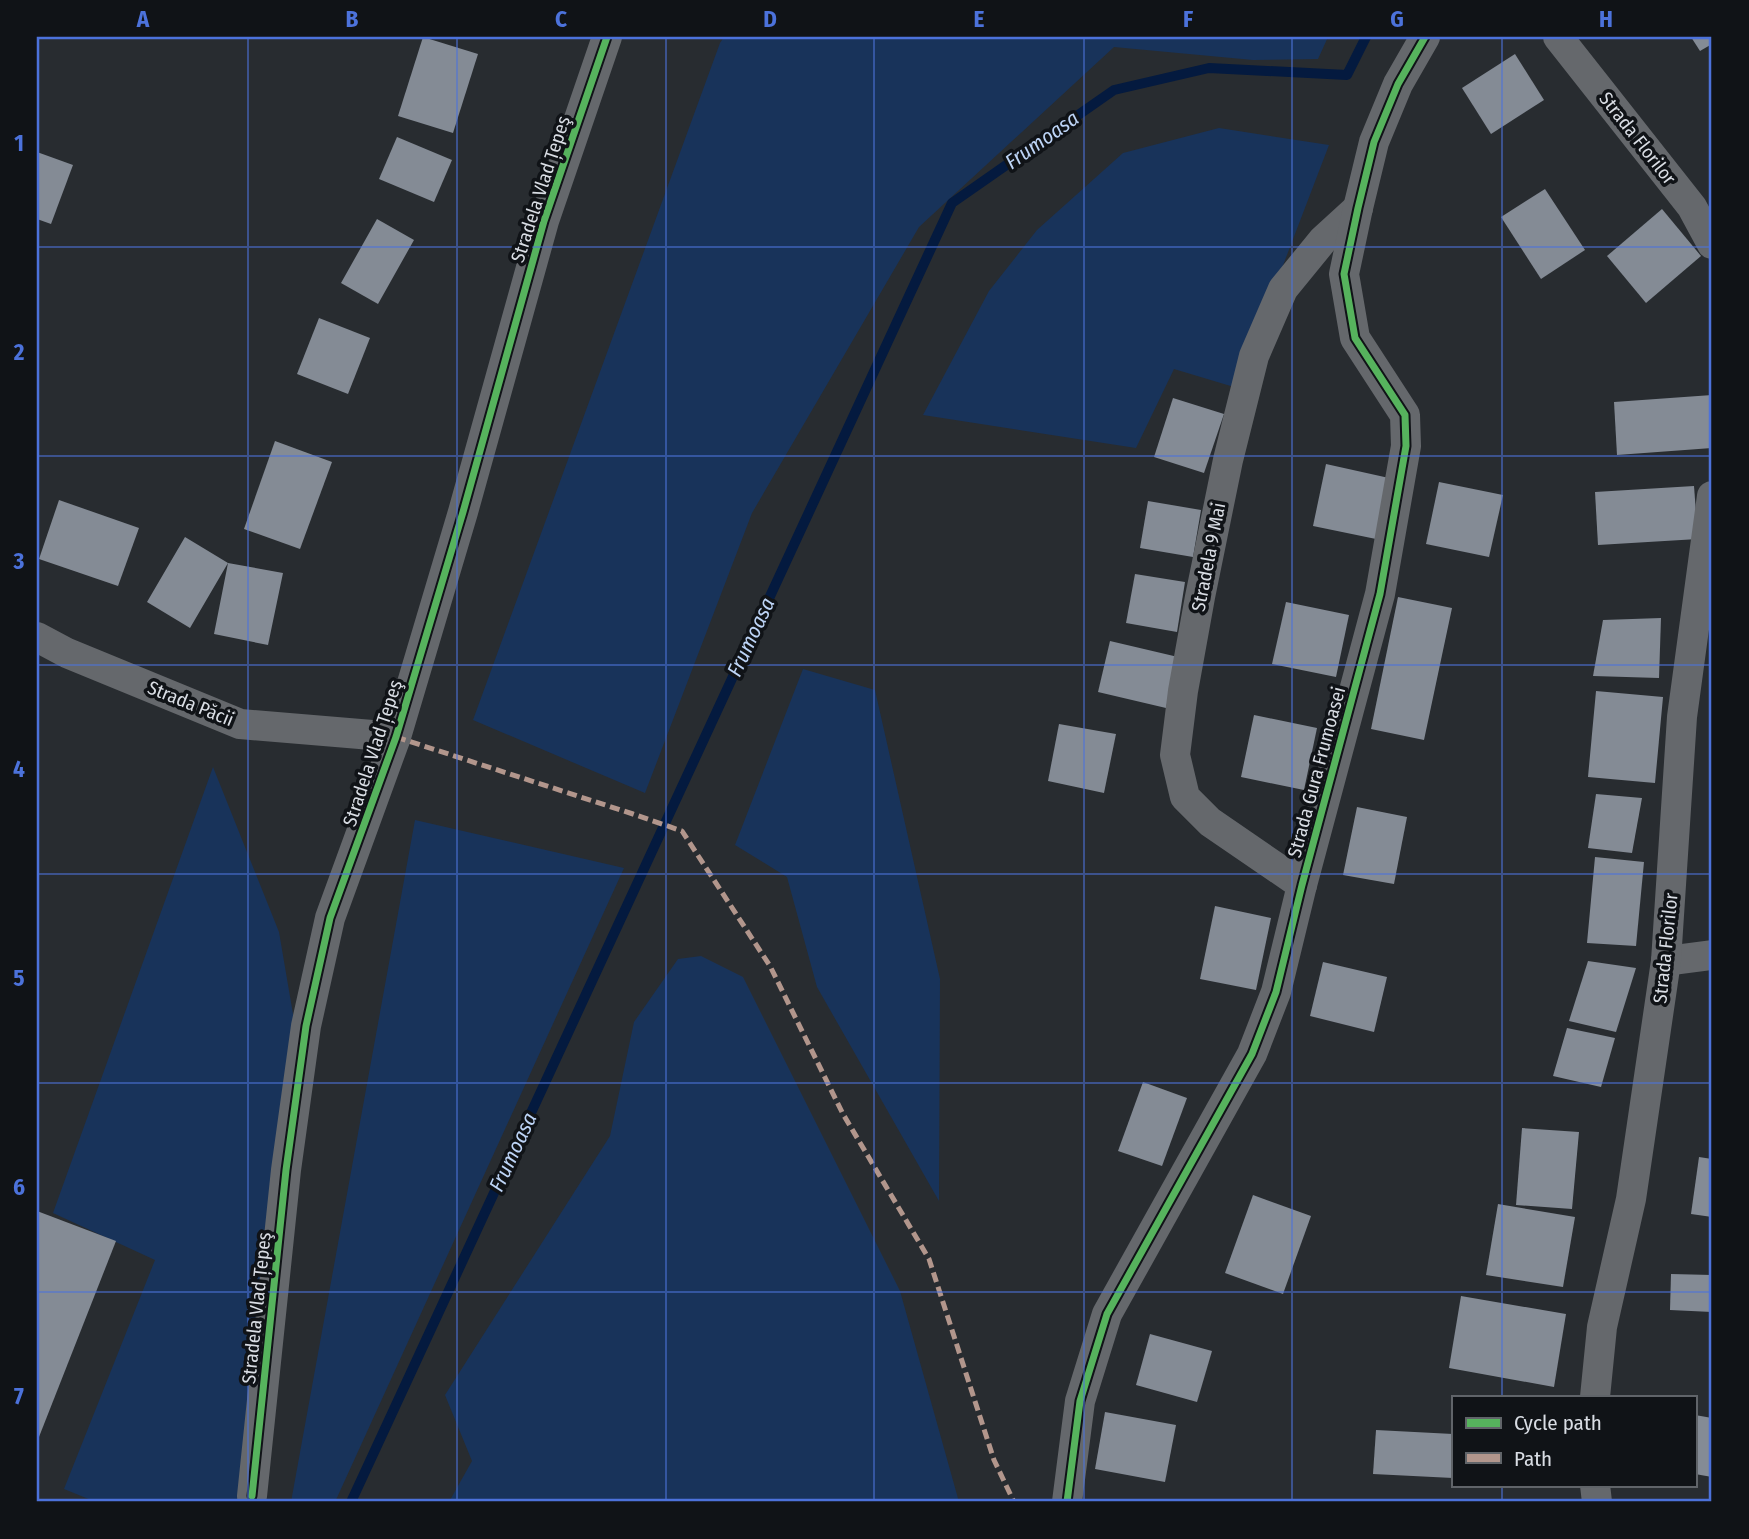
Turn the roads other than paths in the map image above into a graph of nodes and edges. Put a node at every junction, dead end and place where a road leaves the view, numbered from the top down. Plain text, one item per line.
1 (607, 37) edge
2 (1425, 37) edge
3 (1558, 37) edge
4 (1357, 208) junction
5 (1712, 244) edge
6 (1712, 496) edge
7 (37, 637) edge
8 (396, 737) junction
9 (1302, 885) junction
10 (1712, 955) edge
11 (1666, 961) junction
12 (1595, 1396) edge
13 (252, 1496) dead end
14 (1067, 1502) edge

1 - 8 street, Stradela Vlad Țepeş
2 - 4 street, Strada Gura Frumoasei
3 - 5 street, Strada Florilor
4 - 9 street, Strada Gura Frumoasei
4 - 9 street, Stradela 9 Mai
6 - 11 street, Strada Florilor
7 - 8 street, Strada Păcii
8 - 13 street, Stradela Vlad Țepeş
9 - 14 street, Strada Gura Frumoasei
10 - 11 street
11 - 12 street, Strada Florilor

